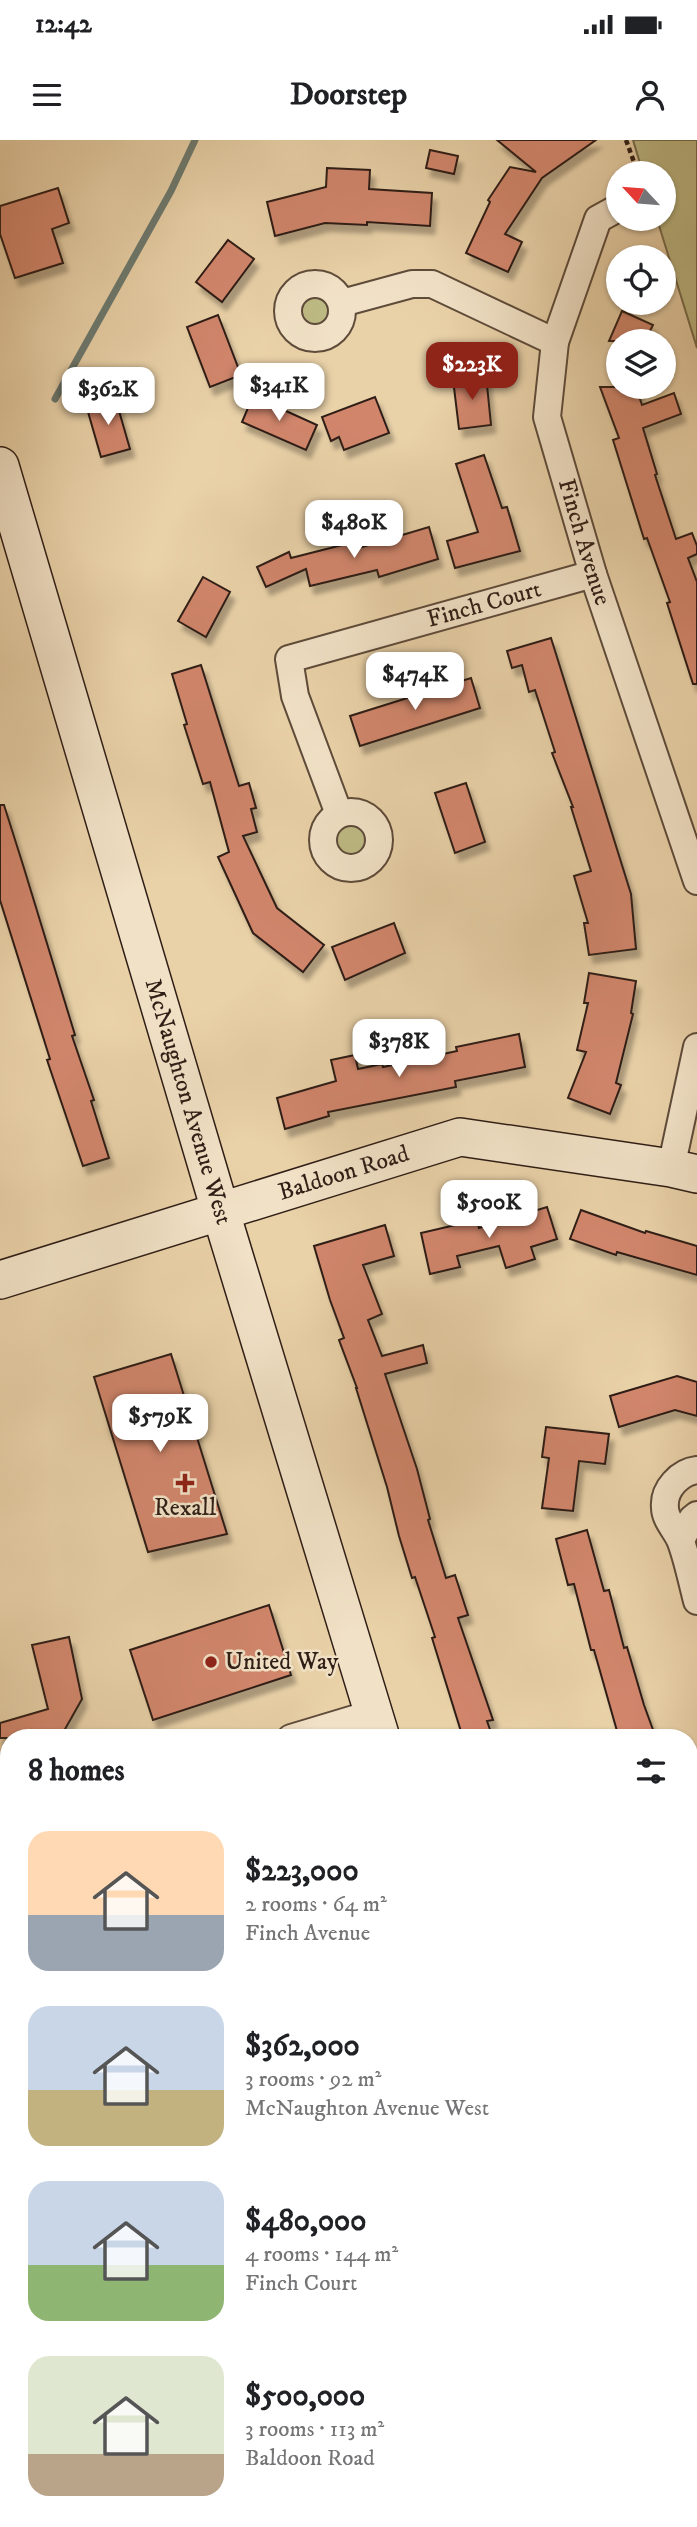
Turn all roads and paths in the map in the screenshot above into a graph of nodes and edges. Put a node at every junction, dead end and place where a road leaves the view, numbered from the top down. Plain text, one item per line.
1 (626, 140) edge
2 (634, 161) edge
3 (606, 215) edge
4 (342, 303) dead end
5 (555, 342) junction
6 (0, 466) edge
7 (593, 574) junction
8 (339, 814) dead end
9 (697, 881) edge
10 (697, 1047) edge
11 (684, 1171) edge
12 (221, 1213) junction
13 (0, 1280) edge
14 (697, 1470) edge
15 (697, 1515) edge
16 (681, 1540) junction
17 (697, 1601) edge
18 (377, 1725) edge
19 (350, 1729) edge

1 - 2 path
3 - 5 street, Finch Avenue
4 - 5 street
5 - 7 street, Finch Avenue
6 - 12 main road, McNaughton Avenue West
7 - 8 street, Finch Court
7 - 9 street, Finch Avenue
10 - 11 street
11 - 12 main road, Baldoon Road
12 - 13 main road, Baldoon Road
12 - 18 main road, McNaughton Avenue West
14 - 16 street
15 - 16 street
16 - 17 street
18 - 19 street

